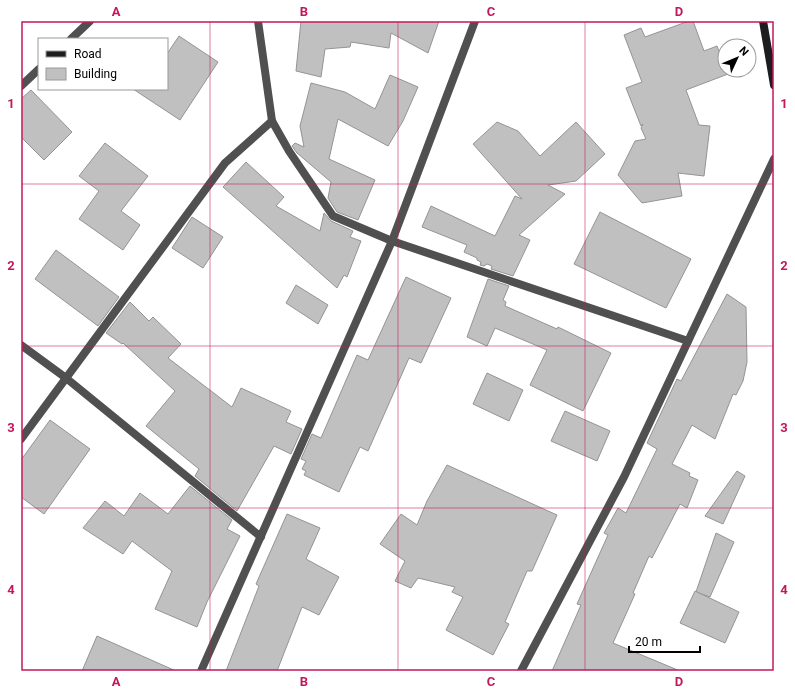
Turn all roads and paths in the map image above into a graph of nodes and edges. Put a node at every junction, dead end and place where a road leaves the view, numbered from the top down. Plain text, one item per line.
1 (90, 21) edge
2 (258, 21) edge
3 (475, 21) edge
4 (763, 21) edge
5 (72, 38) edge
6 (38, 70) edge
7 (774, 85) edge
8 (21, 86) edge
9 (272, 121) junction
10 (774, 159) edge
11 (392, 241) junction
12 (688, 342) junction
13 (21, 345) edge
14 (66, 378) junction
15 (21, 439) edge
16 (261, 537) junction
17 (201, 671) edge
18 (522, 671) edge

1 - 5 street
2 - 9 street
3 - 11 street
4 - 7 street
6 - 8 street
9 - 11 street
9 - 14 street
10 - 12 street
11 - 12 street
11 - 16 street
12 - 18 street
13 - 14 street
14 - 15 street
14 - 16 street
16 - 17 street

